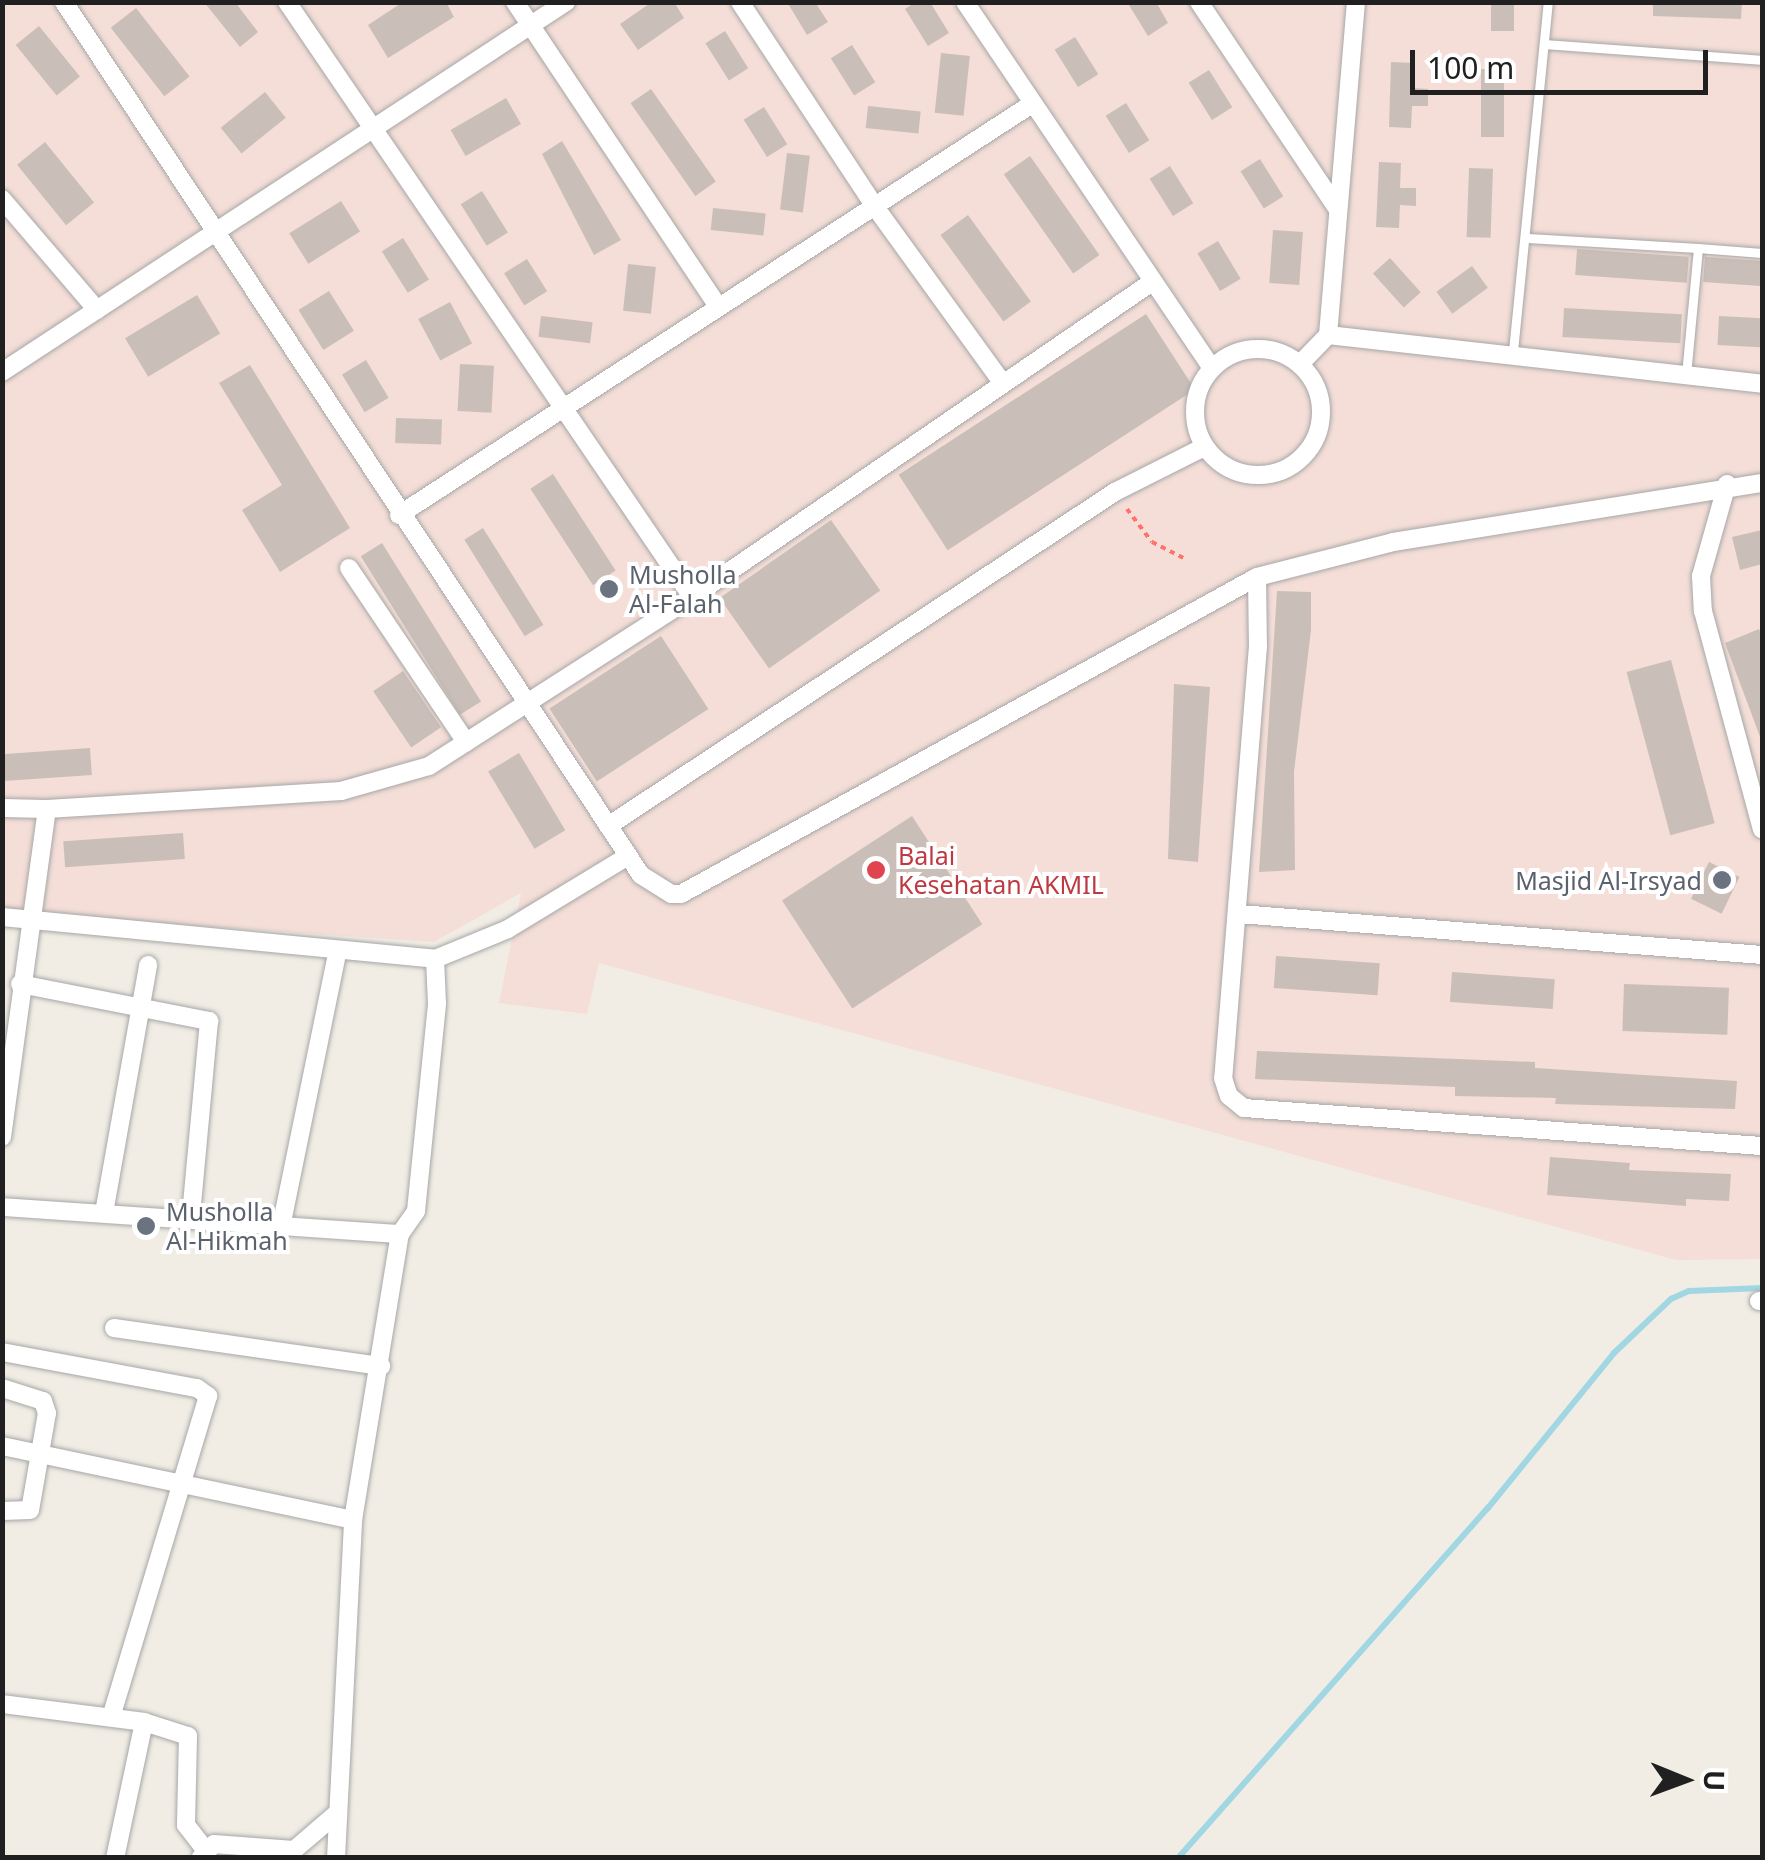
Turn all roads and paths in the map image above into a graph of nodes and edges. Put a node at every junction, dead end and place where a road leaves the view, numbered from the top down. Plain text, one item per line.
1 (64, 2) edge
2 (286, 2) edge
3 (515, 2) edge
4 (566, 2) edge
5 (740, 2) edge
6 (965, 2) edge
7 (1198, 2) edge
8 (1356, 2) edge
9 (1548, 2) edge
10 (531, 26) junction
11 (1545, 44) junction
12 (1762, 60) edge
13 (1032, 104) junction
14 (370, 129) junction
15 (2, 199) edge
16 (873, 204) junction
17 (1338, 210) junction
18 (220, 231) junction
19 (1528, 238) junction
20 (1698, 248) junction
21 (1762, 253) edge
22 (1152, 282) junction
23 (718, 306) junction
24 (97, 310) junction
25 (1328, 335) junction
26 (1513, 351) junction
27 (1300, 364) junction
28 (1212, 368) junction
29 (2, 372) edge
30 (1686, 376) junction
31 (1002, 382) junction
32 (1762, 384) edge
33 (562, 409) junction
34 (1204, 447) junction
35 (1762, 483) edge
36 (1726, 484) junction
37 (1114, 492) junction
38 (399, 515) junction
39 (1185, 559) dead end
40 (349, 568) dead end
41 (1257, 577) junction
42 (692, 597) junction
43 (525, 703) junction
44 (466, 742) junction
45 (2, 808) edge
46 (47, 809) junction
47 (608, 826) junction
48 (1762, 829) edge
49 (628, 856) junction
50 (1239, 914) junction
51 (2, 917) edge
52 (29, 924) junction
53 (337, 954) junction
54 (1762, 955) edge
55 (148, 965) dead end
56 (436, 967) junction
57 (20, 984) junction
58 (140, 1006) junction
59 (2, 1137) edge
60 (1762, 1146) edge
61 (2, 1207) edge
62 (104, 1213) junction
63 (191, 1215) junction
64 (282, 1222) junction
65 (400, 1234) junction
66 (114, 1328) dead end
67 (2, 1352) edge
68 (381, 1366) junction
69 (2, 1388) edge
70 (2, 1446) edge
71 (39, 1455) junction
72 (182, 1486) junction
73 (2, 1511) edge
74 (353, 1520) junction
75 (2, 1704) edge
76 (111, 1717) junction
77 (144, 1722) junction
78 (335, 1814) junction
79 (202, 1853) edge
80 (115, 1858) edge
81 (336, 1858) edge

1 - 18 street
2 - 14 street
3 - 10 street
4 - 10 street
5 - 16 street
6 - 13 street
7 - 17 street
8 - 17 street
9 - 11 lane
10 - 14 street
10 - 23 street
11 - 12 lane
11 - 19 lane
13 - 16 street
13 - 22 street
14 - 18 street
14 - 33 street
15 - 24 street
16 - 23 street
16 - 31 street
17 - 25 street
18 - 24 street
18 - 38 street
19 - 20 lane
19 - 26 lane
20 - 21 lane
20 - 30 lane
22 - 28 street
22 - 31 street
23 - 33 street
24 - 29 street
25 - 26 street
25 - 27 street
26 - 30 street
27 - 28 street
27 - 34 street
28 - 34 street
30 - 32 street
31 - 42 street
33 - 38 street
33 - 42 street
34 - 37 street
35 - 36 street
36 - 41 street
36 - 48 street
37 - 39 path
37 - 47 street
38 - 43 street
40 - 44 street
41 - 49 street
41 - 50 street
42 - 43 street
43 - 44 street
43 - 47 street
44 - 46 street
45 - 46 street
46 - 52 street
47 - 49 street
49 - 56 street
50 - 54 street
50 - 60 street
51 - 52 street
52 - 53 street
52 - 57 street
53 - 56 street
53 - 64 street
55 - 58 street
56 - 65 street
57 - 58 street
57 - 59 street
58 - 62 street
58 - 63 street
61 - 62 street
62 - 63 street
63 - 64 street
64 - 65 street
65 - 68 street
66 - 68 street
67 - 72 street
68 - 74 street
69 - 71 street
70 - 71 street
71 - 72 street
71 - 73 street
72 - 74 street
72 - 76 street
74 - 78 street
75 - 76 street
76 - 77 street
77 - 79 street
77 - 80 street
78 - 79 street
78 - 81 street

